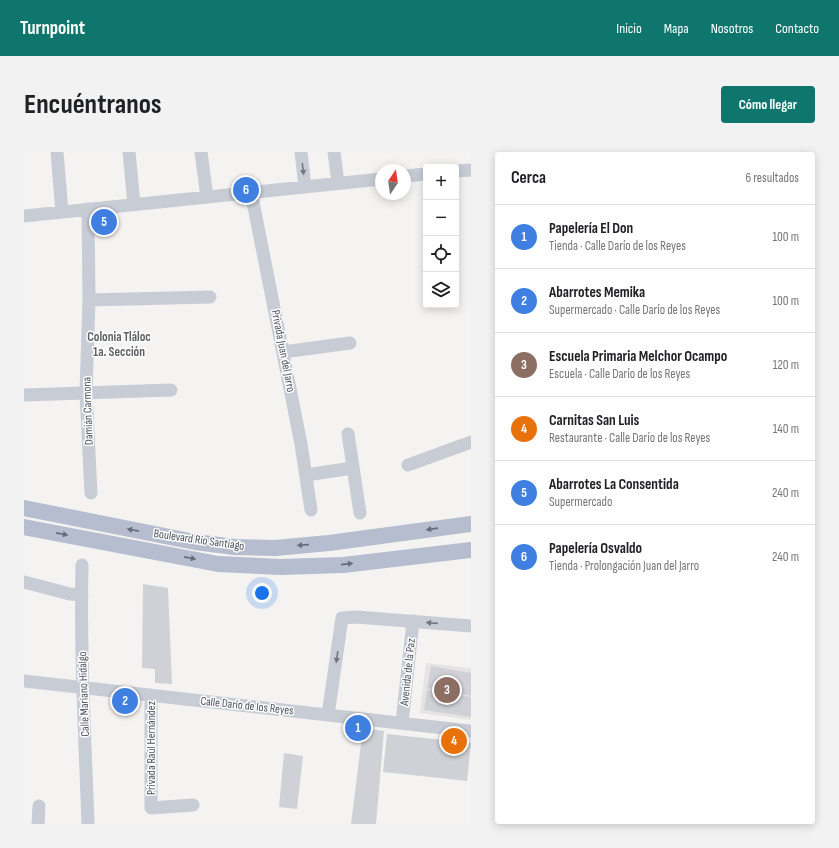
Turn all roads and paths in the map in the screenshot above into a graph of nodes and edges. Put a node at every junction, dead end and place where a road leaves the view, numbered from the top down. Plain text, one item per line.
1 (57, 152) edge
2 (129, 152) edge
3 (202, 152) edge
4 (301, 152) edge
5 (334, 152) edge
6 (471, 170) edge
7 (459, 171) edge
8 (423, 174) edge
9 (411, 175) edge
10 (375, 180) edge
11 (338, 183) junction
12 (305, 187) junction
13 (251, 192) junction
14 (207, 197) junction
15 (134, 204) junction
16 (88, 209) junction
17 (62, 212) junction
18 (24, 216) edge
19 (210, 297) dead end
20 (89, 300) junction
21 (350, 343) dead end
22 (283, 352) junction
23 (171, 390) dead end
24 (86, 393) junction
25 (24, 395) edge
26 (348, 434) dead end
27 (471, 442) edge
28 (408, 465) dead end
29 (353, 468) junction
30 (306, 475) junction
31 (91, 493) dead end
32 (24, 508) edge
33 (311, 510) dead end
34 (360, 513) dead end
35 (471, 524) edge
36 (24, 527) edge
37 (471, 550) edge
38 (82, 565) dead end
39 (24, 582) edge
40 (82, 595) junction
41 (413, 621) junction
42 (471, 626) edge
43 (24, 681) edge
44 (83, 688) junction
45 (151, 695) junction
46 (328, 715) junction
47 (402, 723) junction
48 (471, 731) edge
49 (193, 805) dead end
50 (39, 806) dead end
51 (38, 824) edge
52 (88, 824) edge

1 - 17 street
2 - 15 street
3 - 14 street
4 -> 12 street
5 - 11 street
6 - 7 street
8 - 9 street
10 - 11 street
11 - 12 street
12 - 13 street
13 - 14 street
13 - 22 street, Privada Juan del Jarro
14 - 15 street
15 - 16 street
16 - 17 street
16 - 20 street, Damián Carmona
17 - 18 street
19 - 20 street
20 - 24 street, Damián Carmona
21 - 22 street
22 - 30 street, Privada Juan del Jarro
23 - 24 street
24 - 25 street
24 - 31 street, Damián Carmona
26 - 29 street
27 - 28 street
29 - 30 street
29 - 34 street
30 - 33 street, Privada Juan del Jarro
35 -> 32 main road, Boulevard Río Santiago
36 -> 37 main road, Boulevard Río Santiago
38 - 40 street, Calle Mariano Hidalgo
39 - 40 street
40 - 44 street, Calle Mariano Hidalgo
42 -> 41 street
41 -> 46 street
41 - 47 street, Avenida de la Paz
43 - 44 street, Calle Darío de los Reyes
44 - 45 street, Calle Darío de los Reyes
44 - 52 street, Calle Mariano Hidalgo
45 - 46 street, Calle Darío de los Reyes
45 - 49 street, Privada Raúl Hernández
46 - 47 street, Calle Darío de los Reyes
47 - 48 street, Calle Darío de los Reyes
50 - 51 street

